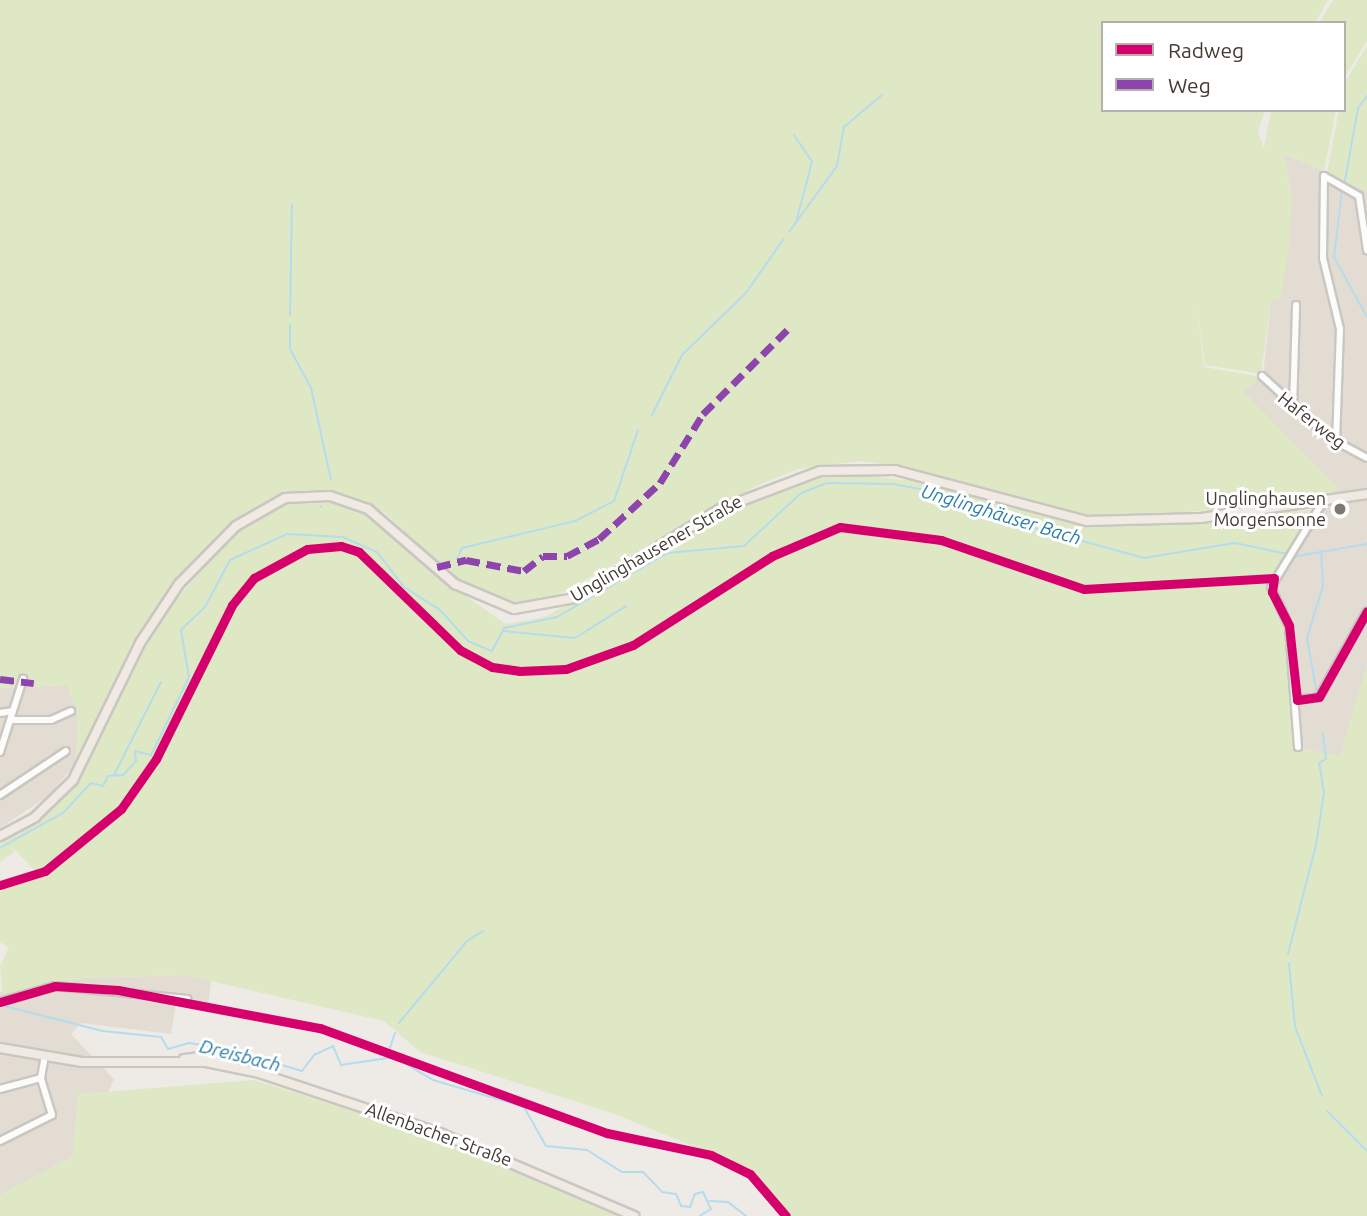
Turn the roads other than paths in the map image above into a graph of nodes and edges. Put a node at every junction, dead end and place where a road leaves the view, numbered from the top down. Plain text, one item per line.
1 (1367, 250) edge
2 (1296, 305) dead end
3 (1262, 376) dead end
4 (1293, 409) junction
5 (1336, 443) junction
6 (1367, 458) edge
7 (1367, 494) edge
8 (1321, 505) junction
9 (1367, 611) edge
10 (23, 679) dead end
11 (1297, 700) junction
12 (13, 711) junction
13 (71, 711) dead end
14 (0, 713) edge
15 (11, 720) junction
16 (1298, 747) dead end
17 (66, 751) dead end
18 (0, 752) edge
19 (0, 795) edge
20 (0, 836) edge
21 (187, 999) dead end
22 (0, 1002) edge
23 (0, 1048) edge
24 (45, 1056) junction
25 (41, 1078) junction
26 (0, 1089) edge
27 (0, 1141) edge
28 (634, 1216) edge

1 - 5 street
2 - 4 street
3 - 4 street, Haferweg
4 - 5 street, Haferweg
5 - 6 street, Haferweg
7 - 8 main road, Unglinghausener Straße
8 - 11 street
8 - 20 main road, Unglinghausener Straße
9 - 11 street
10 - 12 street
11 - 16 street
12 - 14 street
12 - 15 street
13 - 15 street
15 - 18 street
17 - 19 street
21 - 22 street
23 - 24 main road, Allenbacher Straße
24 - 25 street
24 - 28 main road, Allenbacher Straße
25 - 26 street
25 - 27 street

